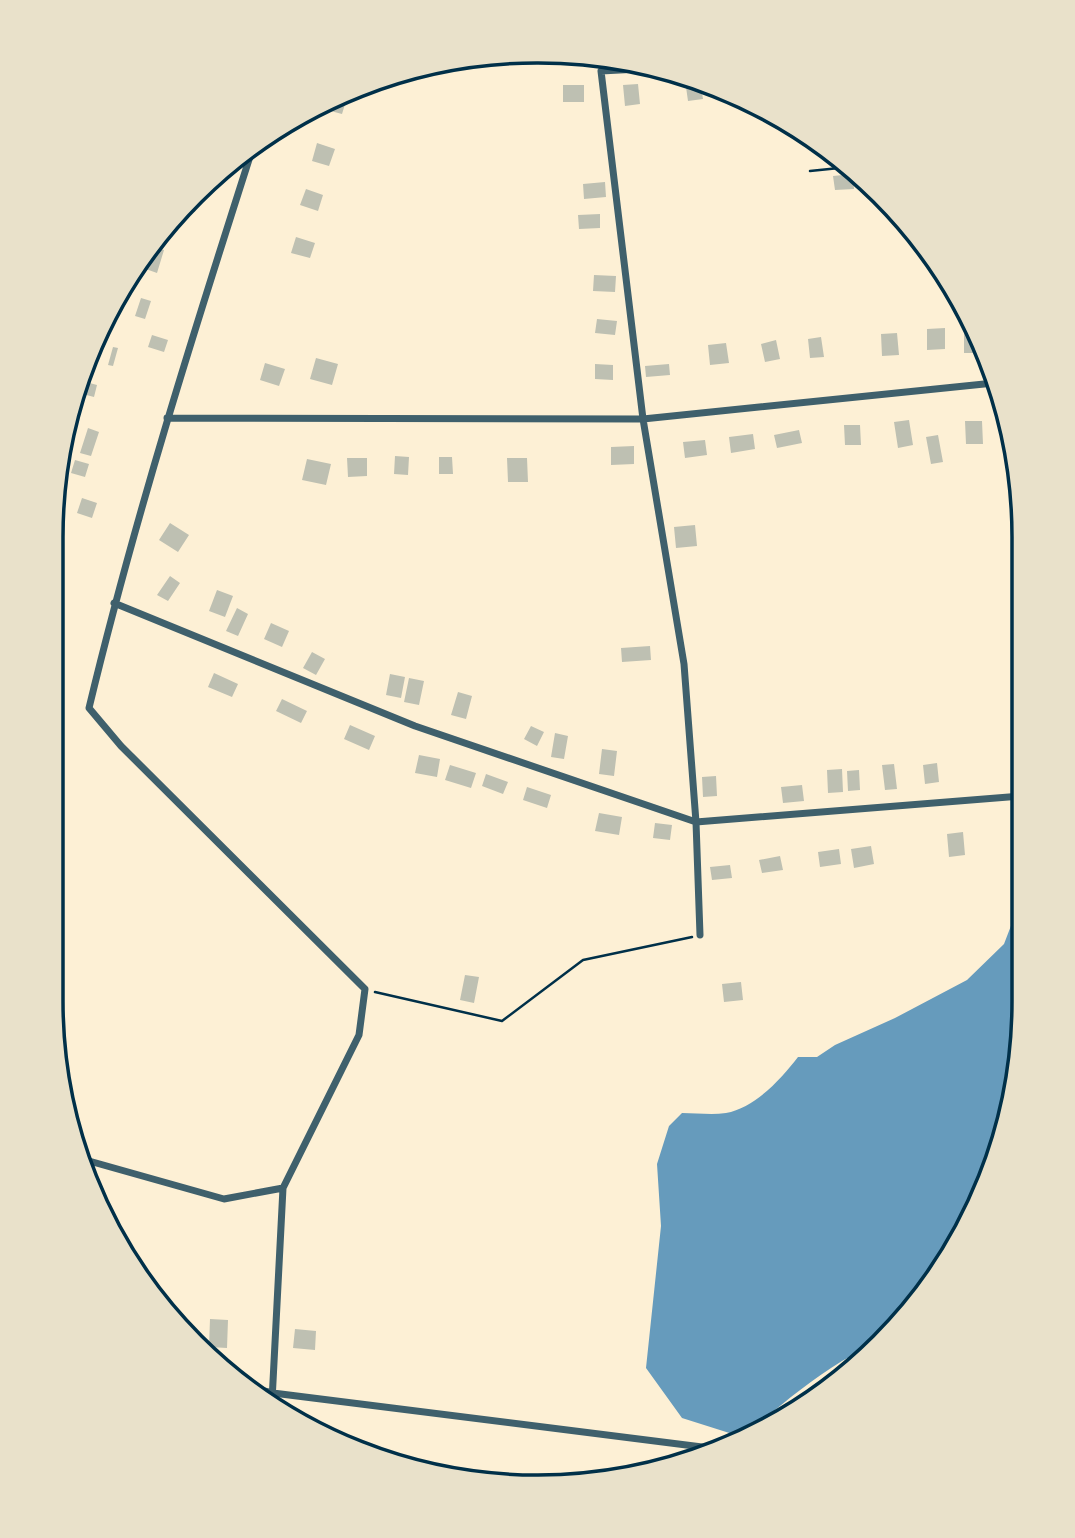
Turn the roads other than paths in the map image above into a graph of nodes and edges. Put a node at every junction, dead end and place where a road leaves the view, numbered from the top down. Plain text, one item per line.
1 (618, 70) edge
2 (248, 161) edge
3 (987, 384) edge
4 (167, 418) junction
5 (643, 419) junction
6 (114, 603) junction
7 (1012, 797) edge
8 (696, 822) junction
9 (700, 935) road end
10 (91, 1162) edge
11 (284, 1188) junction
12 (273, 1394) edge
13 (278, 1398) edge
14 (699, 1446) edge

1 - 5 street
2 - 4 street
3 - 5 street
4 - 5 street
4 - 6 street
5 - 8 street
6 - 8 street
6 - 11 street
7 - 8 street
8 - 9 street
10 - 11 street
11 - 12 street
13 - 14 street

